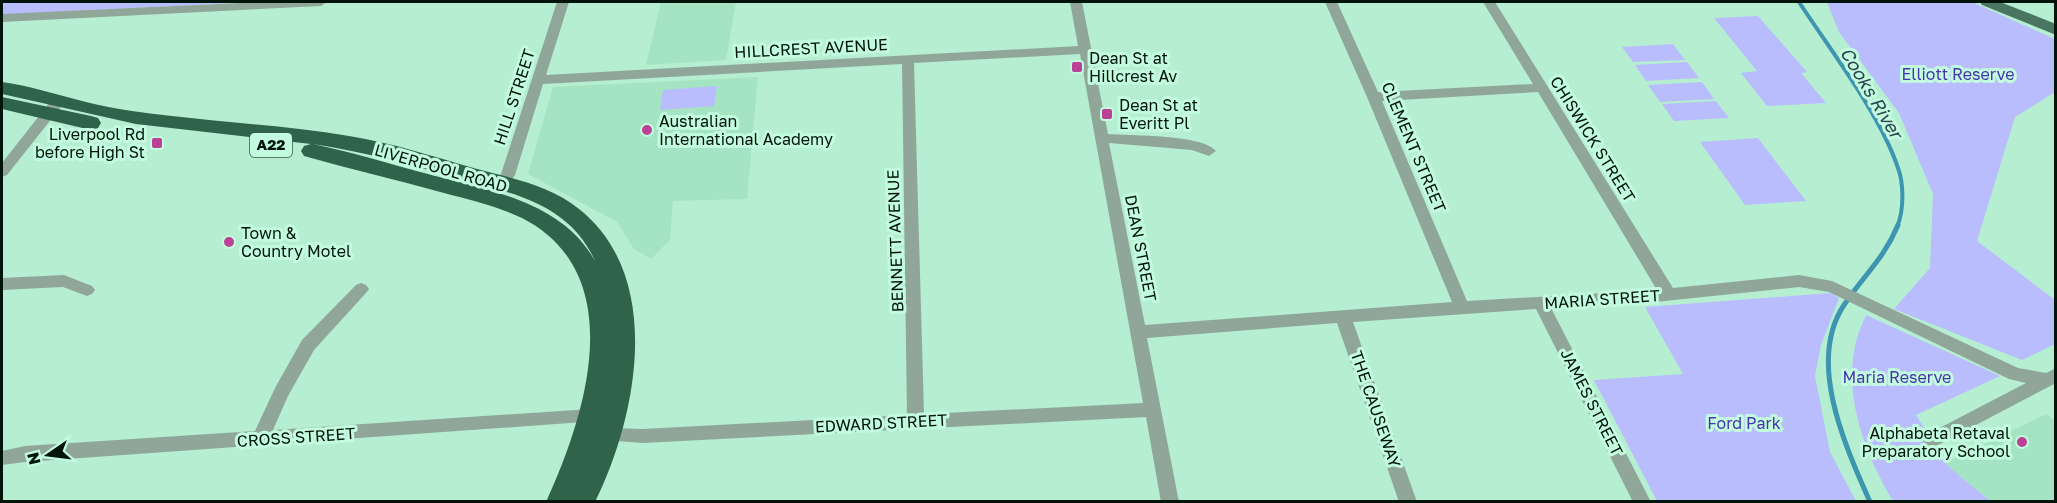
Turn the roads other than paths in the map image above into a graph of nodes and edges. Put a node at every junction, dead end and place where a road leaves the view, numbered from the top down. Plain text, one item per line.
1 (321, 2) edge
2 (563, 2) edge
3 (1076, 2) edge
4 (1330, 2) edge
5 (1489, 2) edge
6 (1988, 2) edge
7 (2002, 2) edge
8 (2, 18) edge
9 (2040, 23) junction
10 (2055, 30) edge
11 (1085, 50) junction
12 (908, 59) junction
13 (538, 80) junction
14 (1541, 87) junction
15 (2, 88) edge
16 (1374, 97) junction
17 (2, 103) edge
18 (53, 107) junction
19 (1102, 138) junction
20 (1209, 152) dead end
21 (2, 172) edge
22 (496, 191) junction
23 (2, 284) edge
24 (361, 289) dead end
25 (87, 290) dead end
26 (1668, 294) junction
27 (1541, 303) junction
28 (1462, 308) junction
29 (1343, 317) junction
30 (1139, 332) junction
31 (2050, 377) edge
32 (1153, 410) junction
33 (591, 416) junction
34 (916, 421) junction
35 (609, 435) junction
36 (260, 439) junction
37 (1932, 440) dead end
38 (2, 459) edge
39 (559, 501) edge
40 (581, 501) edge
41 (1170, 501) edge
42 (1408, 501) edge
43 (1642, 501) edge

1 - 8 street
2 - 13 street, HILL STREET
3 - 11 street, DEAN STREET
4 - 16 street, CLEMENT STREET
5 - 14 street, CHISWICK STREET
6 - 9 main road
7 - 9 main road
9 - 10 main road
11 - 12 street, HILLCREST AVENUE
11 - 19 street, DEAN STREET
12 - 13 street, HILLCREST AVENUE
12 - 34 street, BENNETT AVENUE
13 - 22 street, HILL STREET
14 - 16 street
14 - 26 street, CHISWICK STREET
15 - 18 highway, LIVERPOOL ROAD / A22
16 - 28 street, CLEMENT STREET
17 - 18 highway, LIVERPOOL ROAD / A22
18 - 21 street
18 - 22 highway, LIVERPOOL ROAD / A22
19 - 20 street
19 - 30 street, DEAN STREET
22 - 33 highway, LIVERPOOL ROAD / A22
22 - 35 highway, LIVERPOOL ROAD / A22
23 - 25 street
24 - 36 street
26 - 27 street, MARIA STREET
26 - 31 street, MARIA STREET
27 - 28 street, MARIA STREET
27 - 43 street, JAMES STREET
28 - 29 street, MARIA STREET
29 - 30 street, MARIA STREET
29 - 42 street, THE CAUSEWAY
30 - 32 street, DEAN STREET
31 - 37 street
32 - 34 street, EDWARD STREET
32 - 41 street, DEAN STREET
33 - 36 street, CROSS STREET
33 - 39 highway, LIVERPOOL ROAD / A22
34 - 35 street, EDWARD STREET
35 - 40 highway, LIVERPOOL ROAD / A22
36 - 38 street, CROSS STREET

